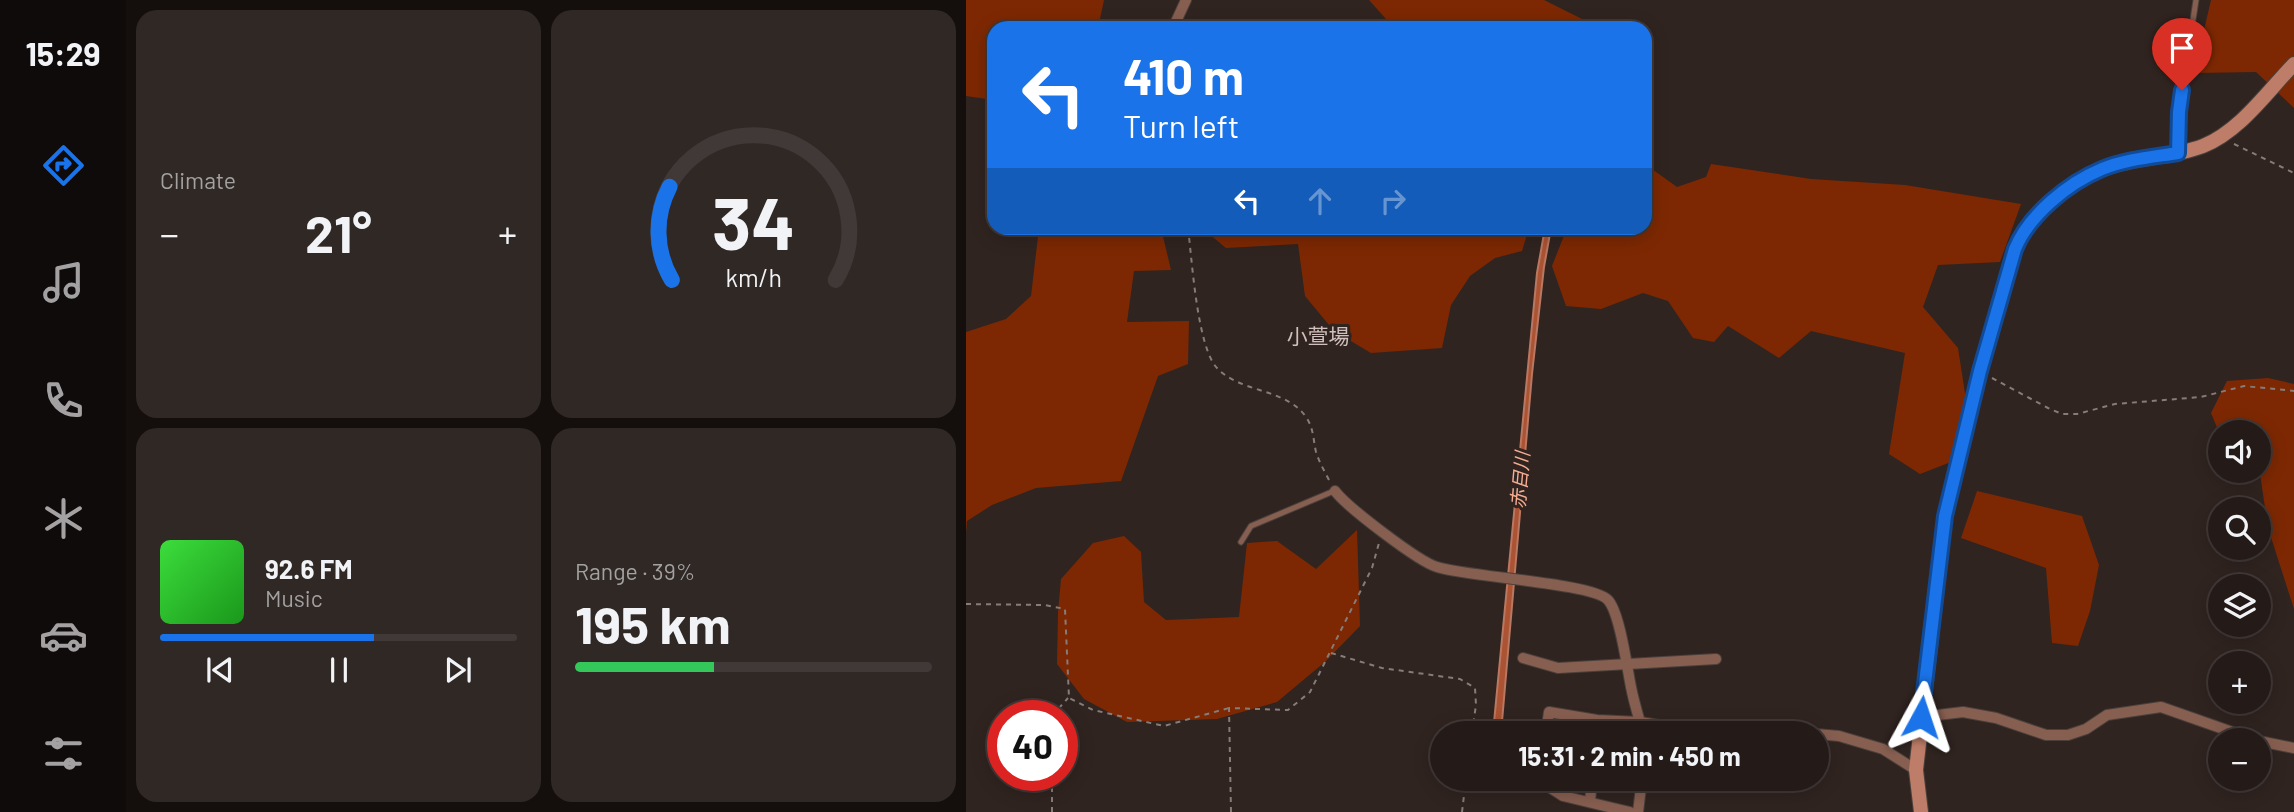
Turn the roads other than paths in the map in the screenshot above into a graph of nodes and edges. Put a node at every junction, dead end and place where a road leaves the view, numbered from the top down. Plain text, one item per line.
1 (1186, 0) edge
2 (2196, 0) edge
3 (1176, 21) edge
4 (2294, 64) edge
5 (2178, 153) junction
6 (1335, 491) joint
7 (1241, 542) dead end
8 (1523, 658) dead end
9 (1716, 659) dead end
10 (1626, 663) junction
11 (1921, 717) junction
12 (1597, 720) joint
13 (1548, 721) edge
14 (1603, 721) edge
15 (1640, 721) edge
16 (2220, 728) edge
17 (1829, 735) edge
18 (2271, 744) edge
19 (2294, 748) edge
20 (1916, 770) junction
21 (1555, 791) edge
22 (1591, 791) edge
23 (1641, 791) edge
24 (1590, 802) junction
25 (1630, 812) edge
26 (1638, 812) edge
27 (1920, 812) edge

1 - 3 street
2 - 5 lane
4 - 5 street
5 - 11 street
6 - 7 lane
6 - 10 street
8 - 10 street
9 - 10 street
10 - 15 street
11 - 16 street
11 - 20 street
12 - 13 street
12 - 14 street
17 - 20 street
18 - 19 street
20 - 27 street
21 - 24 street
22 - 24 street
23 - 26 street
24 - 25 street

